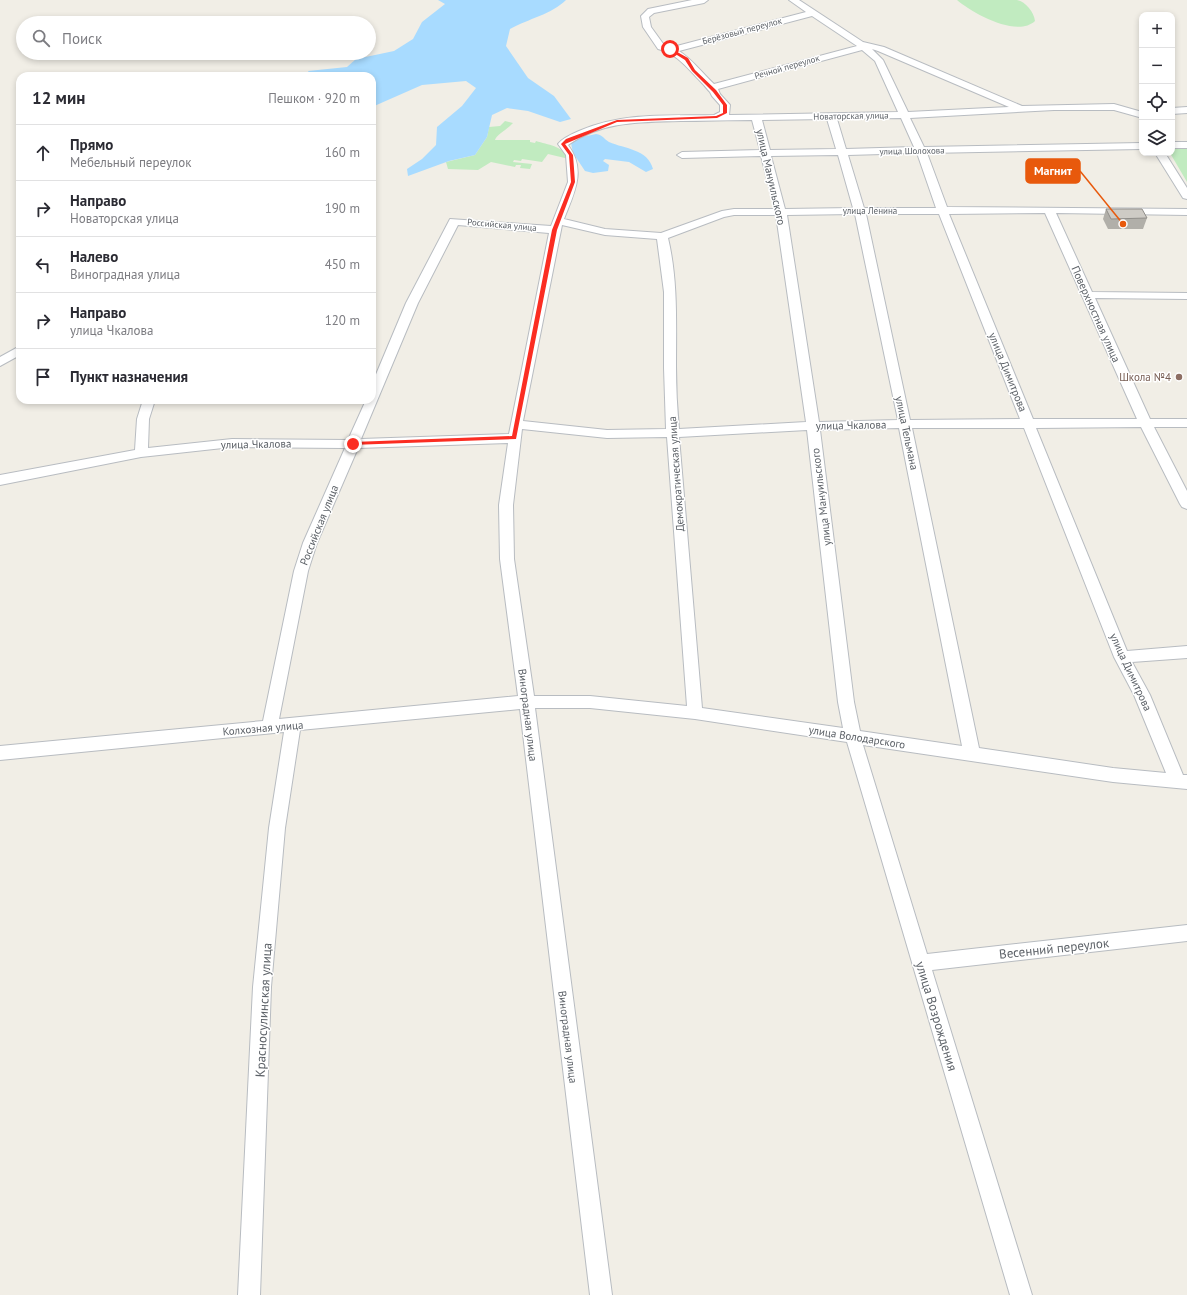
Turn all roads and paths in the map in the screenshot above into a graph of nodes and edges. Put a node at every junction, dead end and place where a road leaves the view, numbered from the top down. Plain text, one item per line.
1 (704, 0) edge
2 (793, 0) edge
3 (813, 13) junction
4 (862, 45) junction
5 (672, 50) junction
6 (711, 88) junction
7 (1021, 108) junction
8 (1175, 110) edge
9 (1187, 110) edge
10 (904, 115) junction
11 (1139, 115) edge
12 (831, 116) junction
13 (717, 117) junction
14 (756, 117) junction
15 (563, 144) joint
16 (1175, 145) edge
17 (1187, 145) edge
18 (1139, 146) edge
19 (921, 151) junction
20 (842, 152) junction
21 (682, 155) dead end
22 (766, 155) junction
23 (1162, 156) edge
24 (1187, 196) edge
25 (1049, 210) junction
26 (943, 211) junction
27 (781, 212) junction
28 (860, 212) junction
29 (1187, 212) edge
30 (557, 226) junction
31 (662, 236) junction
32 (1087, 295) junction
33 (1187, 296) edge
34 (16, 352) edge
35 (0, 362) edge
36 (376, 390) edge
37 (148, 404) edge
38 (370, 404) edge
39 (1187, 423) edge
40 (516, 424) junction
41 (906, 424) junction
42 (1029, 424) junction
43 (1146, 424) junction
44 (813, 426) junction
45 (674, 433) junction
46 (514, 438) junction
47 (353, 444) junction
48 (141, 453) junction
49 (0, 480) edge
50 (1187, 504) edge
51 (1187, 652) edge
52 (1122, 657) junction
53 (526, 702) junction
54 (695, 713) junction
55 (293, 726) junction
56 (270, 727) junction
57 (853, 737) junction
58 (0, 753) edge
59 (972, 754) junction
60 (1182, 782) edge
61 (1187, 933) edge
62 (921, 963) junction
63 (249, 1295) edge
64 (601, 1295) edge
65 (1021, 1295) edge

1 - 5 street
2 - 3 street, улица Димитрова
3 - 4 street, улица Димитрова
3 - 5 street, Берёзовый переулок
4 - 6 street, Речной переулок
4 - 7 street
4 - 10 street, улица Димитрова
5 - 6 street
6 - 13 street
7 - 10 street, Новаторская улица
7 - 11 street, Новаторская улица
8 - 9 street
10 - 12 street, Новаторская улица
10 - 19 street, улица Димитрова
12 - 14 street, Новаторская улица
12 - 20 street, улица Тельмана
13 - 14 street, Новаторская улица
13 - 15 street, Новаторская улица
14 - 22 street, улица Мануильского
15 - 30 street, Виноградная улица
16 - 17 street
18 - 19 street, улица Шолохова
19 - 20 street, улица Шолохова
19 - 26 street, улица Димитрова
20 - 22 street, улица Шолохова
20 - 28 street, улица Тельмана
21 - 22 street, улица Шолохова
22 - 27 street, улица Мануильского
23 - 24 street
25 - 26 street, улица Ленина
25 - 29 street, улица Ленина
25 - 32 street, Поверхностная улица
26 - 28 street, улица Ленина
26 - 42 street, улица Димитрова
27 - 28 street, улица Ленина
27 - 31 street, улица Ленина
27 - 44 street, улица Мануильского
28 - 41 street, улица Тельмана
30 - 31 street, улица Ленина
30 - 36 street, Российская улица
30 - 40 street, Виноградная улица
31 - 45 street, Демократическая улица
32 - 33 street
32 - 43 street, Поверхностная улица
34 - 35 street
37 - 48 street
38 - 47 street, Российская улица
39 - 43 street, улица Чкалова
40 - 45 street, улица Чкалова
40 - 46 street, Виноградная улица
41 - 42 street, улица Чкалова
41 - 44 street, улица Чкалова
41 - 59 street, улица Тельмана
42 - 43 street, улица Чкалова
42 - 52 street, улица Димитрова
43 - 50 street, Поверхностная улица
44 - 45 street, улица Чкалова
44 - 57 street, улица Мануильского
45 - 54 street, Демократическая улица
46 - 47 street, улица Чкалова
46 - 53 street, Виноградная улица
47 - 48 street, улица Чкалова
47 - 56 street, Российская улица
48 - 49 street, улица Чкалова
51 - 52 street
52 - 60 street, улица Димитрова
53 - 54 street, улица Володарского
53 - 55 street, Колхозная улица
53 - 64 street, Виноградная улица
54 - 57 street, улица Володарского
55 - 56 street, Колхозная улица
55 - 63 street, Красносулинская улица
56 - 58 street, Колхозная улица
57 - 59 street, улица Володарского
57 - 62 street, улица Возрождения
59 - 60 street, улица Володарского
61 - 62 street, Весенний переулок
62 - 65 street, улица Возрождения

